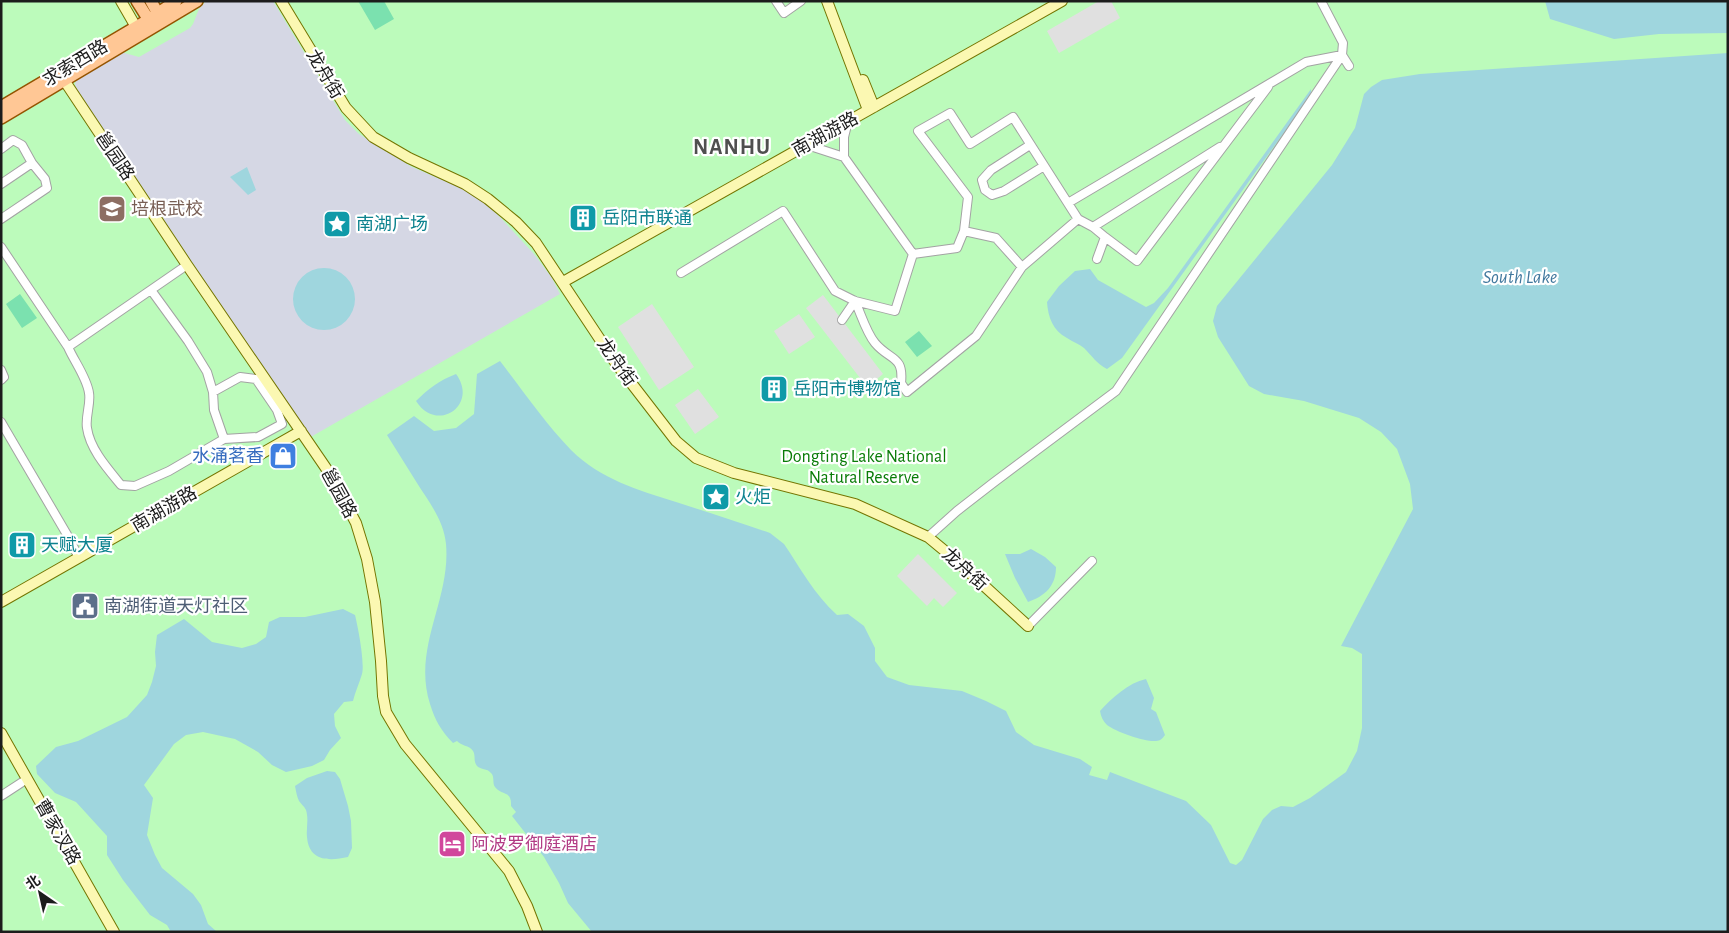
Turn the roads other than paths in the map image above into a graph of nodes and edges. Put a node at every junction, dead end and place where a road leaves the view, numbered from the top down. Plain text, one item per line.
1 (121, 1) edge
2 (137, 1) edge
3 (151, 1) edge
4 (197, 1) edge
5 (281, 1) edge
6 (776, 1) edge
7 (801, 1) edge
8 (827, 1) edge
9 (833, 1) edge
10 (1062, 1) edge
11 (1322, 1) edge
12 (171, 3) edge
13 (156, 21) junction
14 (136, 26) junction
15 (1342, 55) junction
16 (1349, 66) dead end
17 (64, 80) junction
18 (1270, 83) junction
19 (1, 107) edge
20 (870, 109) junction
21 (1, 118) edge
22 (848, 121) junction
23 (1224, 144) junction
24 (807, 145) junction
25 (1030, 145) junction
26 (1, 149) edge
27 (844, 157) junction
28 (32, 162) junction
29 (1044, 166) junction
30 (1, 184) edge
31 (1068, 203) junction
32 (1, 219) edge
33 (1078, 219) junction
34 (1093, 227) junction
35 (964, 231) junction
36 (1105, 237) junction
37 (1, 247) edge
38 (913, 254) junction
39 (1097, 259) dead end
40 (187, 265) junction
41 (1022, 267) junction
42 (681, 273) dead end
43 (563, 282) junction
44 (150, 290) junction
45 (855, 301) junction
46 (842, 320) dead end
47 (68, 347) junction
48 (1, 370) edge
49 (1, 380) edge
50 (213, 392) junction
51 (1, 422) edge
52 (301, 431) junction
53 (224, 439) junction
54 (928, 537) junction
55 (79, 558) junction
56 (1092, 561) dead end
57 (1, 602) edge
58 (1028, 626) joint
59 (1, 733) edge
60 (28, 779) junction
61 (1, 796) edge
62 (114, 932) edge
63 (537, 932) edge

1 - 14 street
2 - 13 main road
3 - 13 main road
4 - 13 main road
5 - 43 street, 龙舟街
6 - 7 street
8 - 20 street
9 - 20 street
10 - 20 street, 南湖游路
11 - 15 street
12 - 13 main road
13 - 14 main road, 求索西路
13 - 17 main road, 求索西路
14 - 19 main road, 求索西路
15 - 16 street
15 - 18 street
15 - 54 street
17 - 21 main road, 求索西路
17 - 40 street, 邕园路
18 - 23 street
18 - 31 street
20 - 22 street, 南湖游路
22 - 24 street, 南湖游路
22 - 27 street
23 - 34 street
23 - 36 street
24 - 27 street
24 - 43 street, 南湖游路
25 - 29 street
25 - 29 street
25 - 35 street
26 - 28 street
27 - 38 street
28 - 30 street
28 - 32 street
29 - 31 street
31 - 33 street
33 - 34 street
33 - 41 street
34 - 36 street
35 - 38 street
35 - 41 street
36 - 39 street
37 - 47 street
38 - 45 street
40 - 44 street
40 - 52 street, 邕园路
41 - 45 street
42 - 45 street
43 - 54 street, 龙舟街
44 - 47 street
44 - 50 street
45 - 46 street
47 - 53 street
48 - 49 street
50 - 53 street
50 - 53 street
51 - 55 street
52 - 55 street, 南湖游路
52 - 63 street, 邕园路
54 - 58 street, 龙舟街
55 - 57 street, 南湖游路
56 - 58 street
59 - 60 street, 曹家汊路
60 - 61 street
60 - 62 street, 曹家汊路

